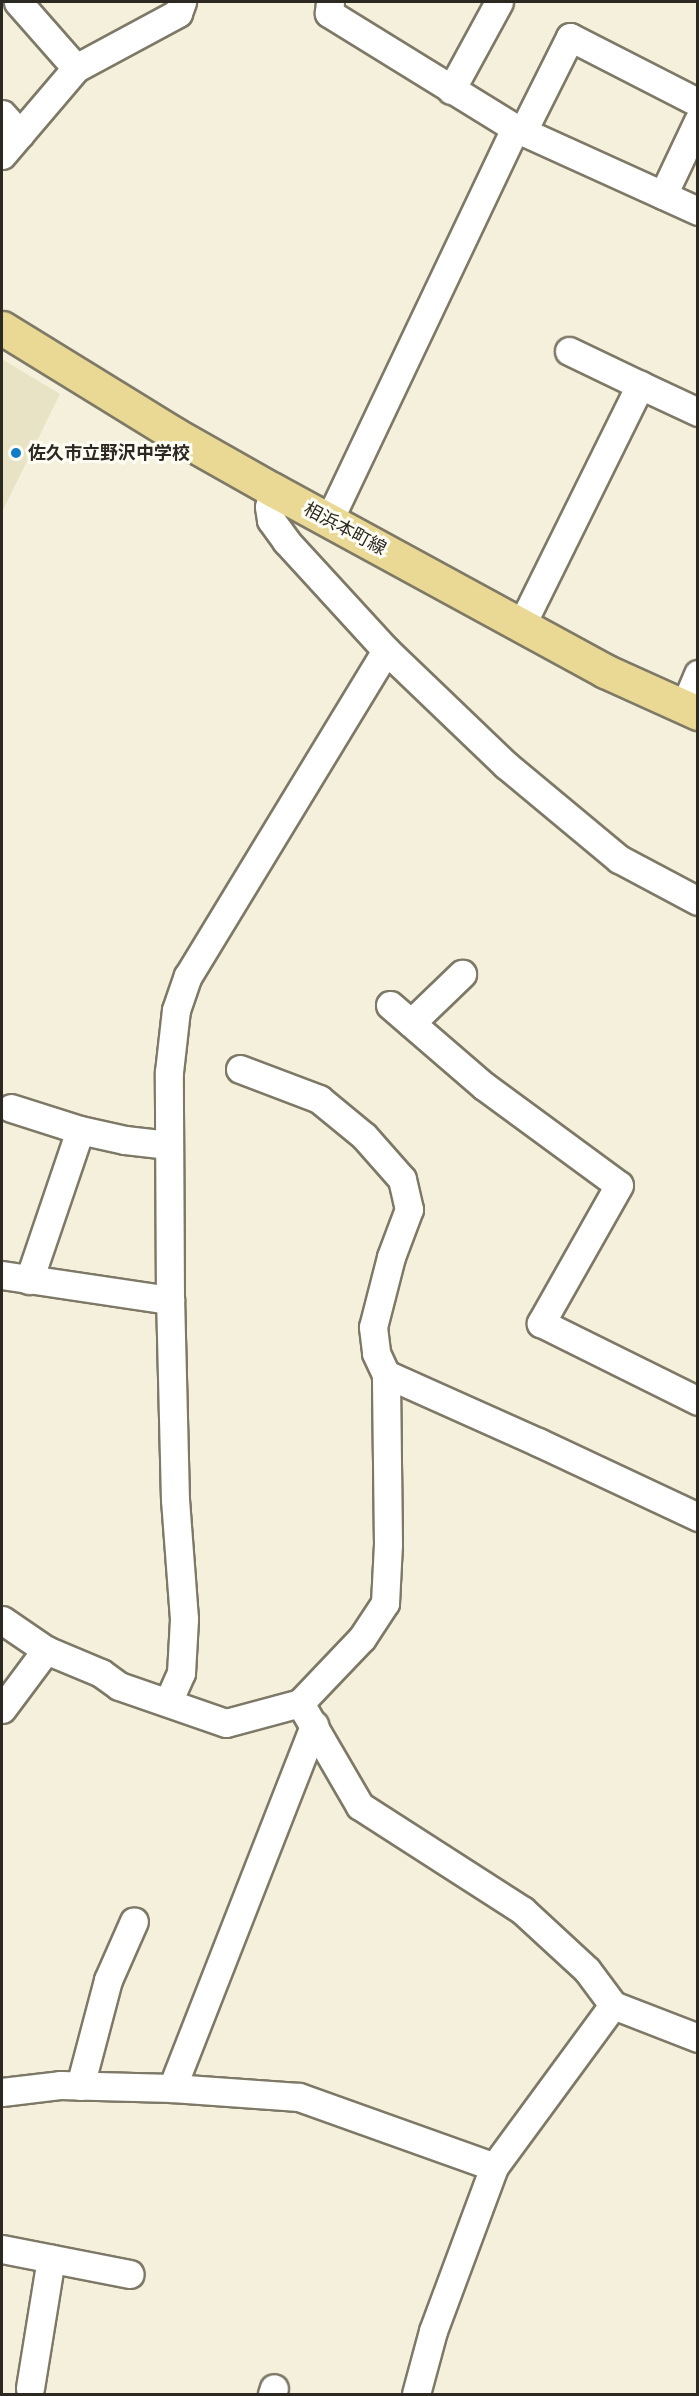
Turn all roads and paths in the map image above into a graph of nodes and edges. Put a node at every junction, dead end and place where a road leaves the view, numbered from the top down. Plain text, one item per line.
1 (18, 2) edge
2 (330, 2) edge
3 (499, 2) edge
4 (167, 7) edge
5 (76, 68) junction
6 (451, 90) junction
7 (695, 111) edge
8 (2, 114) edge
9 (519, 129) junction
10 (20, 134) junction
11 (2, 155) edge
12 (663, 195) junction
13 (698, 211) edge
14 (2, 328) edge
15 (569, 351) dead end
16 (640, 385) junction
17 (698, 412) edge
18 (273, 490) junction
19 (329, 520) junction
20 (521, 626) junction
21 (386, 650) junction
22 (698, 674) edge
23 (691, 710) edge
24 (698, 901) edge
25 (462, 974) dead end
26 (390, 1005) dead end
27 (411, 1023) junction
28 (240, 1069) dead end
29 (11, 1108) dead end
30 (80, 1130) junction
31 (169, 1145) junction
32 (2, 1275) edge
33 (29, 1280) junction
34 (170, 1300) junction
35 (386, 1374) junction
36 (698, 1401) edge
37 (698, 1517) edge
38 (2, 1620) edge
39 (46, 1650) junction
40 (168, 1702) junction
41 (2, 1709) edge
42 (307, 1714) junction
43 (134, 1922) dead end
44 (613, 2005) junction
45 (698, 2038) edge
46 (80, 2086) junction
47 (172, 2088) junction
48 (2, 2092) edge
49 (494, 2167) junction
50 (2, 2249) edge
51 (51, 2259) junction
52 (130, 2274) dead end
53 (30, 2388) dead end
54 (416, 2394) edge

1 - 5 street
2 - 6 street
3 - 6 street
4 - 5 street
5 - 10 street
6 - 9 street
7 - 9 street
7 - 12 street
8 - 10 street
9 - 12 street
9 - 19 street
10 - 11 street
12 - 13 street
14 - 18 main road, 相浜本町線
15 - 16 street
16 - 17 street
16 - 20 street
18 - 19 main road, 相浜本町線
18 - 21 street
19 - 20 main road, 相浜本町線
20 - 23 main road, 相浜本町線
21 - 24 street
21 - 31 street
22 - 23 street
25 - 27 street
26 - 27 street
27 - 36 street
28 - 35 street
29 - 30 street
30 - 31 street
30 - 33 street
31 - 34 street
32 - 33 street
33 - 34 street
34 - 40 street
35 - 37 street
35 - 42 street
38 - 39 street
39 - 40 street
39 - 41 street
40 - 42 street
42 - 44 street
42 - 47 street
43 - 46 street
44 - 45 street
44 - 49 street
46 - 47 street
46 - 48 street
47 - 49 street
49 - 54 street
50 - 51 street
51 - 52 street
51 - 53 street

